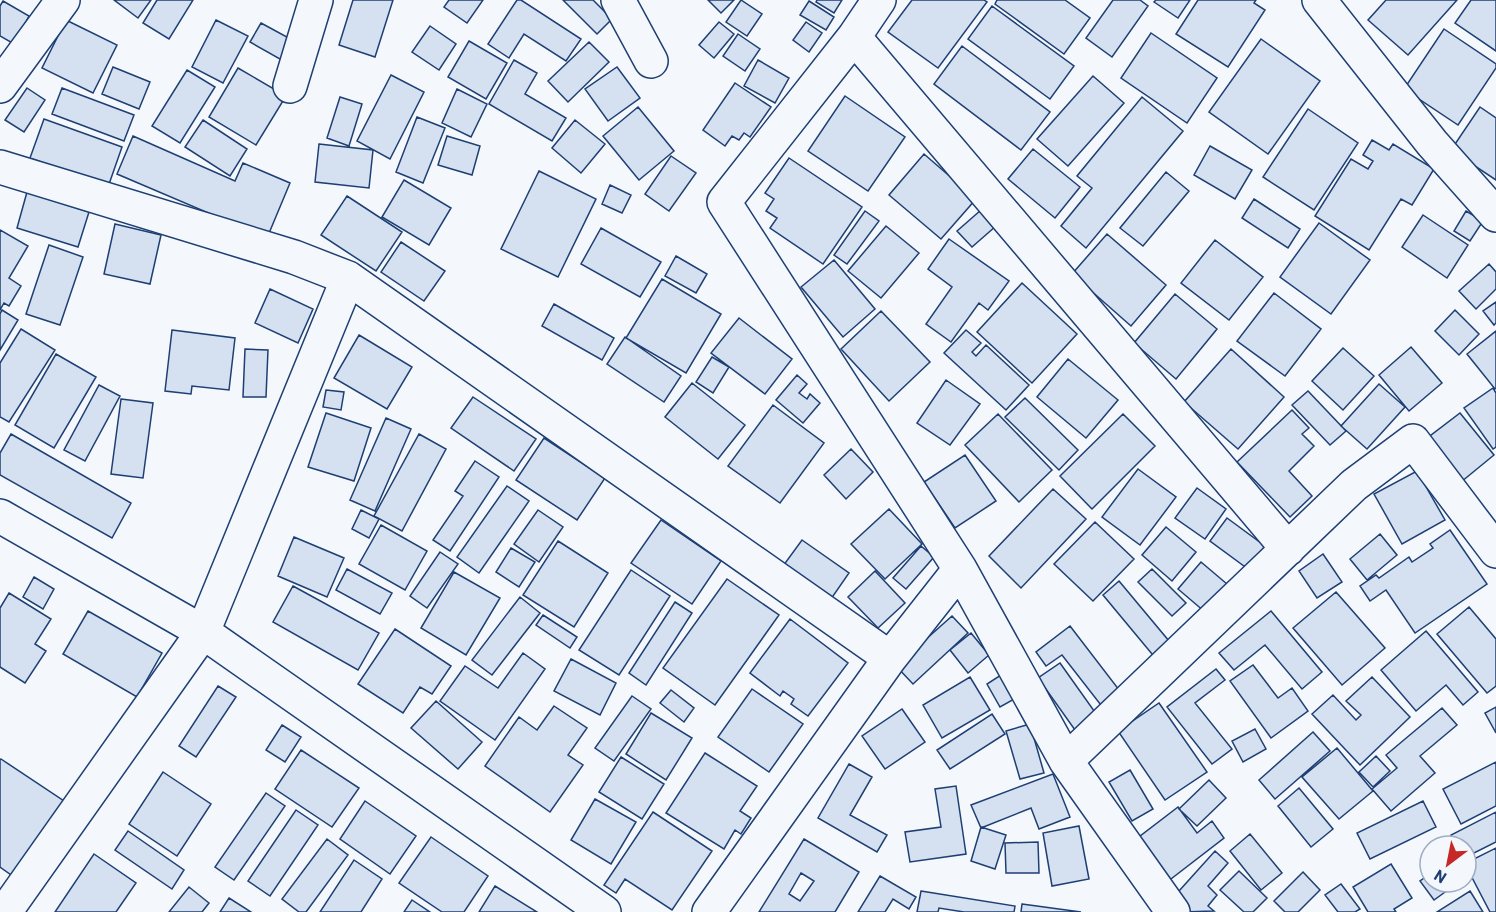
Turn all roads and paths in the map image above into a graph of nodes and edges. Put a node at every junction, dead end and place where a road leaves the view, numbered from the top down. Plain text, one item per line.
1 (63, 0) edge
2 (316, 0) edge
3 (618, 0) edge
4 (879, 0) edge
5 (1319, 0) edge
6 (854, 37) junction
7 (651, 61) dead end
8 (0, 86) edge
9 (290, 86) dead end
10 (0, 167) edge
11 (1496, 215) edge
12 (348, 278) junction
13 (0, 516) edge
14 (1288, 549) junction
15 (1496, 551) edge
16 (960, 568) junction
17 (202, 632) junction
18 (890, 658) junction
19 (1066, 761) junction
20 (5, 912) edge
21 (604, 912) edge
22 (709, 912) edge
23 (1173, 912) edge

1 - 8 street
2 - 9 street
3 - 7 street
4 - 6 street
5 - 11 street
6 - 14 street
6 - 16 street
10 - 12 street
12 - 17 street
12 - 18 street
13 - 17 street
14 - 15 street
14 - 19 street
16 - 18 street
16 - 19 street
17 - 20 street
17 - 21 street
18 - 22 street
19 - 23 street

